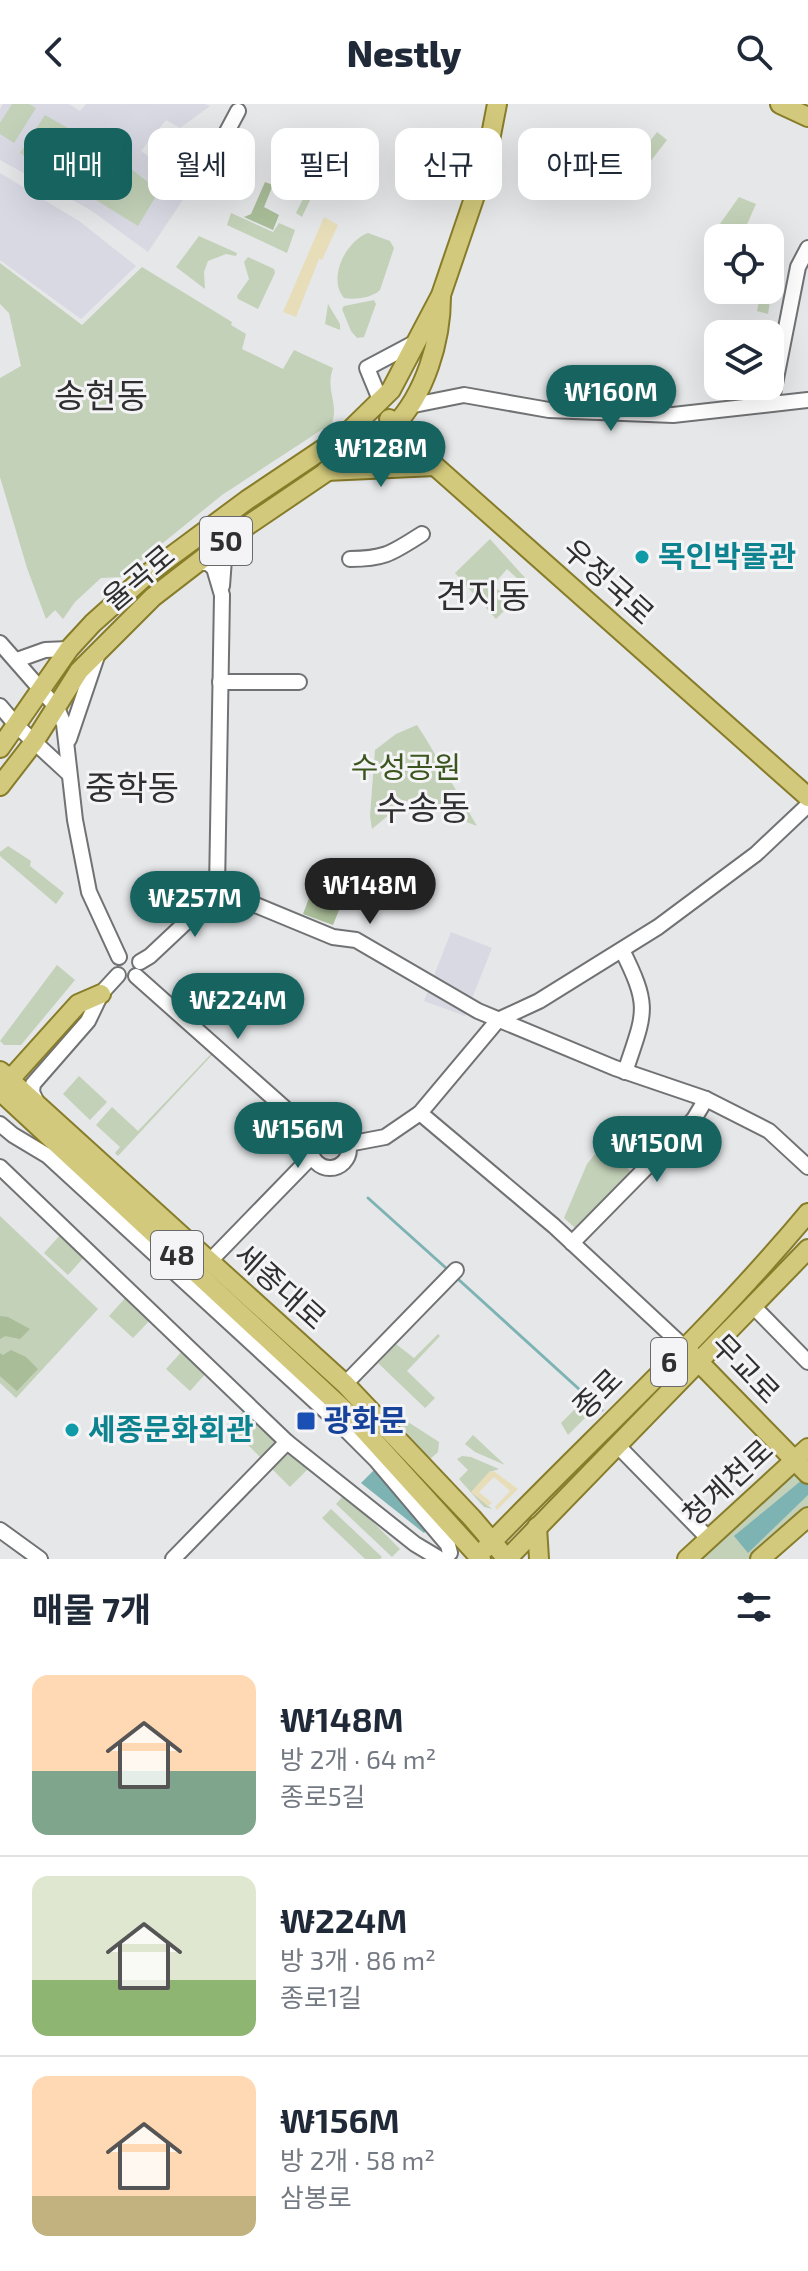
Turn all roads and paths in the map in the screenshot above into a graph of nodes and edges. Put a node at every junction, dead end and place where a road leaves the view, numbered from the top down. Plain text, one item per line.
1 (497, 104) edge
2 (780, 104) edge
3 (238, 111) dead end
4 (808, 117) edge
5 (229, 128) edge
6 (808, 248) edge
7 (441, 295) junction
8 (416, 342) junction
9 (808, 400) edge
10 (381, 402) junction
11 (771, 404) junction
12 (409, 406) junction
13 (394, 426) junction
14 (435, 466) junction
15 (325, 471) junction
16 (422, 534) dead end
17 (232, 536) junction
18 (350, 559) dead end
19 (199, 563) junction
20 (222, 595) junction
21 (0, 643) edge
22 (69, 649) junction
23 (98, 652) junction
24 (17, 660) junction
25 (220, 682) junction
26 (299, 682) dead end
27 (41, 690) junction
28 (0, 706) edge
29 (57, 708) junction
30 (17, 726) junction
31 (34, 742) junction
32 (68, 743) junction
33 (0, 748) edge
34 (68, 773) junction
35 (0, 786) edge
36 (808, 797) edge
37 (808, 805) edge
38 (217, 889) junction
39 (622, 950) junction
40 (119, 957) junction
41 (138, 966) junction
42 (118, 975) junction
43 (101, 994) junction
44 (498, 1020) junction
45 (32, 1062) dead end
46 (625, 1072) junction
47 (0, 1078) edge
48 (706, 1099) junction
49 (41, 1108) junction
50 (420, 1113) junction
51 (0, 1124) edge
52 (316, 1136) junction
53 (348, 1144) junction
54 (312, 1156) junction
55 (0, 1167) edge
56 (808, 1167) edge
57 (808, 1213) edge
58 (572, 1243) junction
59 (808, 1249) edge
60 (210, 1261) junction
61 (456, 1270) dead end
62 (753, 1306) junction
63 (684, 1347) junction
64 (698, 1361) junction
65 (808, 1362) edge
66 (345, 1384) junction
67 (287, 1442) junction
68 (617, 1445) junction
69 (802, 1462) edge
70 (526, 1507) junction
71 (808, 1517) edge
72 (472, 1518) junction
73 (537, 1527) junction
74 (0, 1530) edge
75 (709, 1539) junction
76 (492, 1542) junction
77 (445, 1556) edge
78 (478, 1558) edge
79 (40, 1559) edge
80 (173, 1559) edge
81 (507, 1559) edge
82 (539, 1559) edge
83 (687, 1559) edge
84 (760, 1559) edge

1 - 7 main road, 율곡로
2 - 4 main road
3 - 5 street
6 - 11 street
7 - 8 main road, 율곡로
7 - 12 main road, 율곡로
8 - 10 main road, 율곡로
8 - 10 street
9 - 11 street
10 - 13 main road, 우정국로
10 - 22 main road, 율곡로
11 - 12 street
12 - 13 main road, 율곡로
13 - 14 main road, 우정국로
13 - 15 main road, 율곡로 / 50
14 - 15 main road
14 - 36 main road, 우정국로
15 - 17 main road, 율곡로 / 50
16 - 18 street
17 - 19 main road, 율곡로 / 50
17 - 20 street
19 - 20 street
19 - 23 main road, 율곡로 / 50
20 - 25 street
21 - 24 street
22 - 24 street
22 - 27 main road, 율곡로
23 - 29 main road, 율곡로 / 50
23 - 32 street
24 - 27 street
25 - 26 street
25 - 38 street
27 - 29 street
27 - 30 main road, 율곡로
28 - 30 street
29 - 31 main road, 50
29 - 32 street
30 - 31 street
30 - 33 main road, 율곡로
31 - 34 street
31 - 35 main road, 50
32 - 34 street
34 - 40 street
37 - 39 street
38 - 41 street
38 - 44 street
39 - 44 street
39 - 46 street
40 - 41 street
40 - 42 street
41 - 42 street
41 - 52 street
42 - 43 street
43 - 45 street
43 - 47 main road
43 - 49 street
44 - 46 street
44 - 50 street
46 - 48 street
47 - 49 main road, 세종대로 / 48
47 - 78 main road, 세종대로 / 48
48 - 56 street
48 - 58 street
49 - 60 main road, 세종대로 / 48
50 - 53 street
50 - 58 street
51 - 77 street
52 - 53 street
52 - 54 street
53 - 54 street
54 - 60 street
55 - 67 street
57 - 63 main road, 종로 / 6
58 - 63 street
59 - 62 main road, 종로 / 6
60 - 66 main road, 세종대로 / 48
61 - 66 street
62 - 64 main road, 종로 / 6
62 - 65 street
63 - 64 main road, 무교로
63 - 70 main road, 종로 / 6
64 - 68 main road, 종로 / 6
64 - 69 main road, 무교로
66 - 72 main road, 세종대로 / 48
67 - 77 street
67 - 80 street
68 - 73 main road, 종로 / 6
68 - 75 street, 종로
69 - 75 main road, 청계천로
70 - 72 main road
70 - 76 main road, 종로 / 6
71 - 84 main road
72 - 76 main road, 세종대로 / 48
73 - 81 main road, 종로 / 6
73 - 82 main road
74 - 79 street
75 - 83 main road, 청계천로
76 - 78 main road, 6
76 - 81 main road, 세종대로

